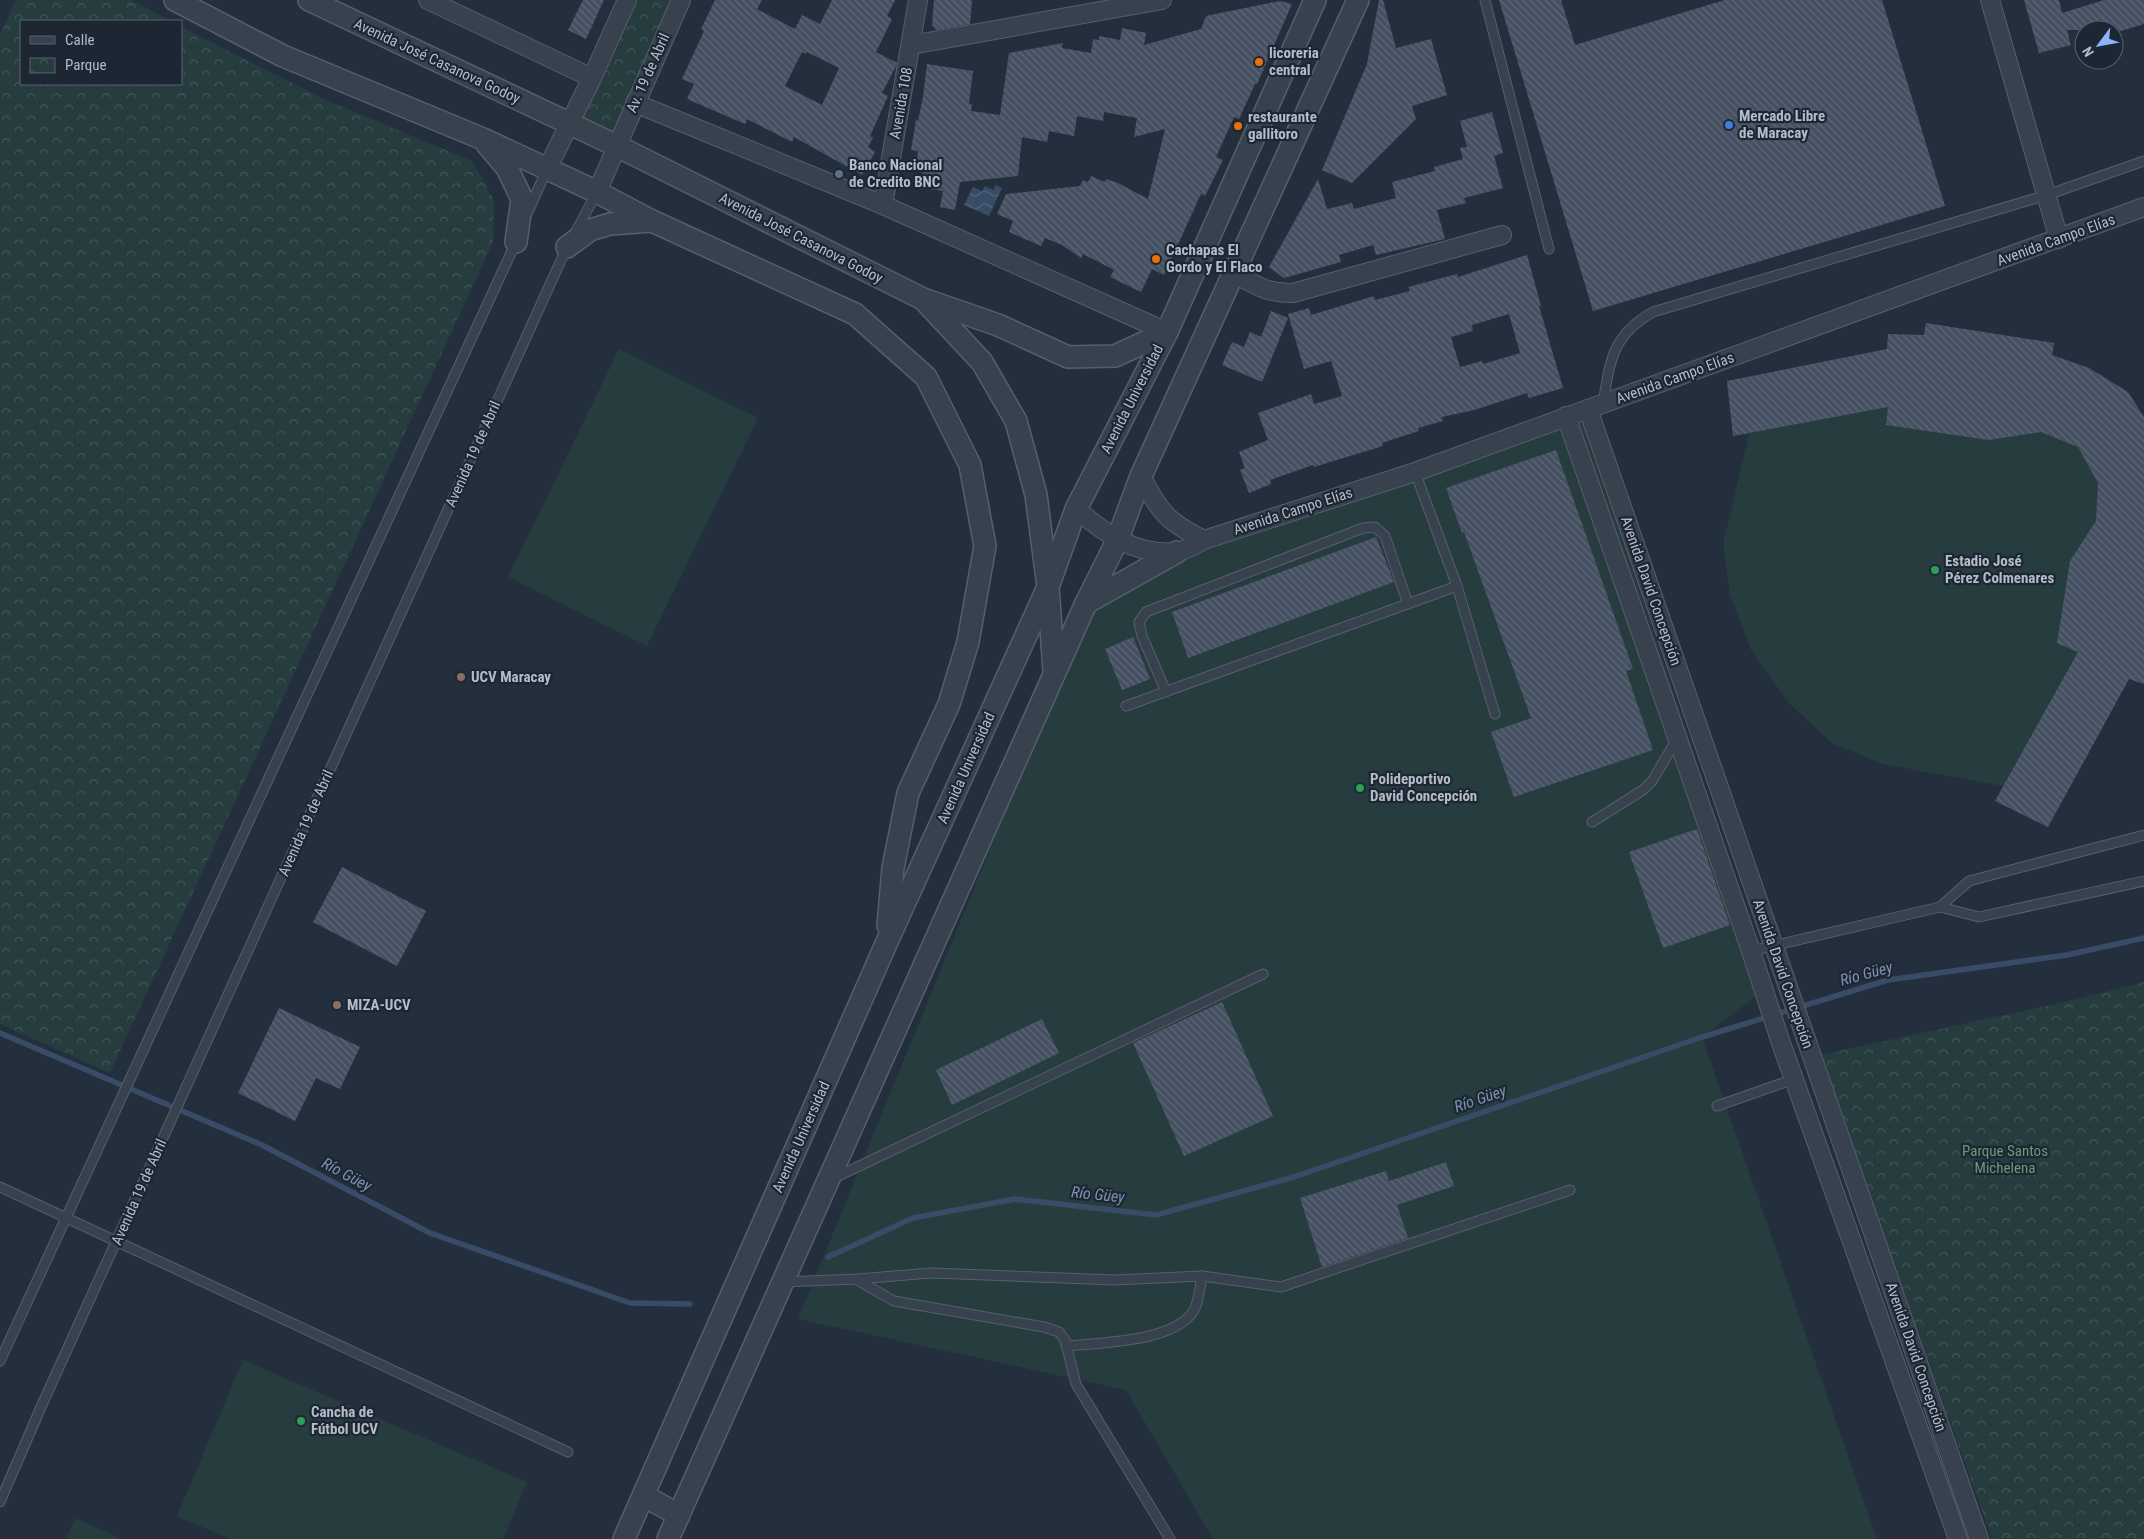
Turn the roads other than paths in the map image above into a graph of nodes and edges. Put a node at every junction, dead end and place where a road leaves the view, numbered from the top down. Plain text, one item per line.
1 (175, 0) edge
2 (308, 0) edge
3 (428, 0) edge
4 (627, 0) edge
5 (681, 0) edge
6 (918, 0) edge
7 (1162, 0) edge
8 (1315, 0) edge
9 (1358, 0) edge
10 (1485, 0) edge
11 (1990, 0) edge
12 (911, 45) junction
13 (592, 78) junction
14 (635, 103) junction
15 (569, 124) junction
16 (482, 139) junction
17 (617, 146) junction
18 (2144, 160) edge
19 (546, 169) junction
20 (597, 192) junction
21 (2047, 195) junction
22 (883, 205) junction
23 (2144, 207) edge
24 (652, 221) junction
25 (1502, 235) dead end
26 (2059, 239) junction
27 (516, 242) junction
28 (567, 247) junction
29 (1549, 249) dead end
30 (1232, 272) junction
31 (923, 299) junction
32 (1167, 332) junction
33 (1596, 406) junction
34 (1566, 416) junction
35 (1415, 472) junction
36 (1141, 476) junction
37 (1076, 509) junction
38 (1118, 540) junction
39 (1204, 540) junction
40 (1178, 552) junction
41 (1457, 586) junction
42 (1048, 587) junction
43 (1086, 603) junction
44 (1408, 604) junction
45 (1055, 674) junction
46 (1166, 692) junction
47 (1126, 706) dead end
48 (1495, 714) dead end
49 (1677, 738) junction
50 (1592, 822) dead end
51 (2144, 835) edge
52 (2144, 881) edge
53 (1940, 906) junction
54 (886, 944) junction
55 (1773, 946) junction
56 (1751, 951) junction
57 (1263, 974) dead end
58 (1794, 1079) junction
59 (1717, 1106) dead end
60 (827, 1182) junction
61 (0, 1187) edge
62 (1570, 1190) dead end
63 (66, 1217) junction
64 (117, 1240) junction
65 (1202, 1276) junction
66 (856, 1279) junction
67 (783, 1282) junction
68 (1066, 1346) junction
69 (0, 1361) edge
70 (568, 1452) dead end
71 (644, 1496) junction
72 (0, 1502) edge
73 (1970, 1512) junction
74 (679, 1515) junction
75 (1951, 1519) junction
76 (624, 1539) edge
77 (668, 1539) edge
78 (1170, 1539) edge
79 (1958, 1539) edge
80 (1979, 1539) edge

1 - 16 street
2 - 15 street, Avenida José Casanova Godoy
3 - 13 street
4 - 13 street
5 - 14 street, Av. 19 de Abril
6 - 12 street, Avenida 108
7 - 12 street
8 - 32 street, Avenida Universidad
9 - 30 street
10 - 29 lane
11 - 21 street
12 - 22 street, Avenida 108
13 - 15 street
14 - 17 street, Av. 19 de Abril
14 - 22 street
15 - 17 street, Avenida José Casanova Godoy
15 - 19 street
16 - 19 street
16 - 27 street
17 - 20 street, Avenida 19 de Abril
17 - 31 street, Avenida José Casanova Godoy
18 - 21 lane
19 - 20 street
19 - 27 lane
20 - 24 street
20 - 28 lane, Avenida 19 de Abril
21 - 26 street
21 - 33 lane
22 - 32 street
23 - 26 street, Avenida Campo Elías
24 - 28 street
24 - 54 street
25 - 30 street
26 - 33 street, Avenida Campo Elías
27 - 63 lane
28 - 64 lane, Avenida 19 de Abril
30 - 36 street
31 - 32 street
31 - 42 street, Avenida José Casanova Godoy
32 - 37 street, Avenida Universidad
33 - 34 street, Avenida Campo Elías
33 - 55 street, Avenida David Concepción
34 - 35 street, Avenida Campo Elías
34 - 49 street, Avenida David Concepción
35 - 39 street, Avenida Campo Elías
35 - 41 lane
36 - 38 street
36 - 39 street
37 - 38 street
37 - 42 street, Avenida Universidad
38 - 40 street
38 - 43 street
39 - 40 street, Avenida Campo Elías
40 - 43 street
41 - 44 lane
41 - 48 lane
42 - 45 street, Avenida José Casanova Godoy
42 - 54 street, Avenida Universidad
43 - 45 street
44 - 46 lane
44 - 46 lane
45 - 60 street
46 - 47 lane
49 - 50 lane
49 - 56 street, Avenida David Concepción
51 - 53 lane
52 - 53 lane
53 - 55 lane
54 - 71 street, Avenida Universidad
55 - 56 lane
55 - 73 street, Avenida David Concepción
56 - 58 street, Avenida David Concepción
57 - 60 lane
58 - 59 lane
58 - 75 street, Avenida David Concepción
60 - 67 street
61 - 63 lane
62 - 65 lane
63 - 64 lane
63 - 69 lane
64 - 70 lane
64 - 72 lane, Avenida 19 de Abril
65 - 66 lane
65 - 68 lane
66 - 67 lane
66 - 68 lane
67 - 74 street
68 - 78 lane
71 - 74 street
71 - 76 street, Avenida Universidad
73 - 75 street
73 - 80 street, Avenida David Concepción
74 - 77 street
75 - 79 street, Avenida David Concepción

